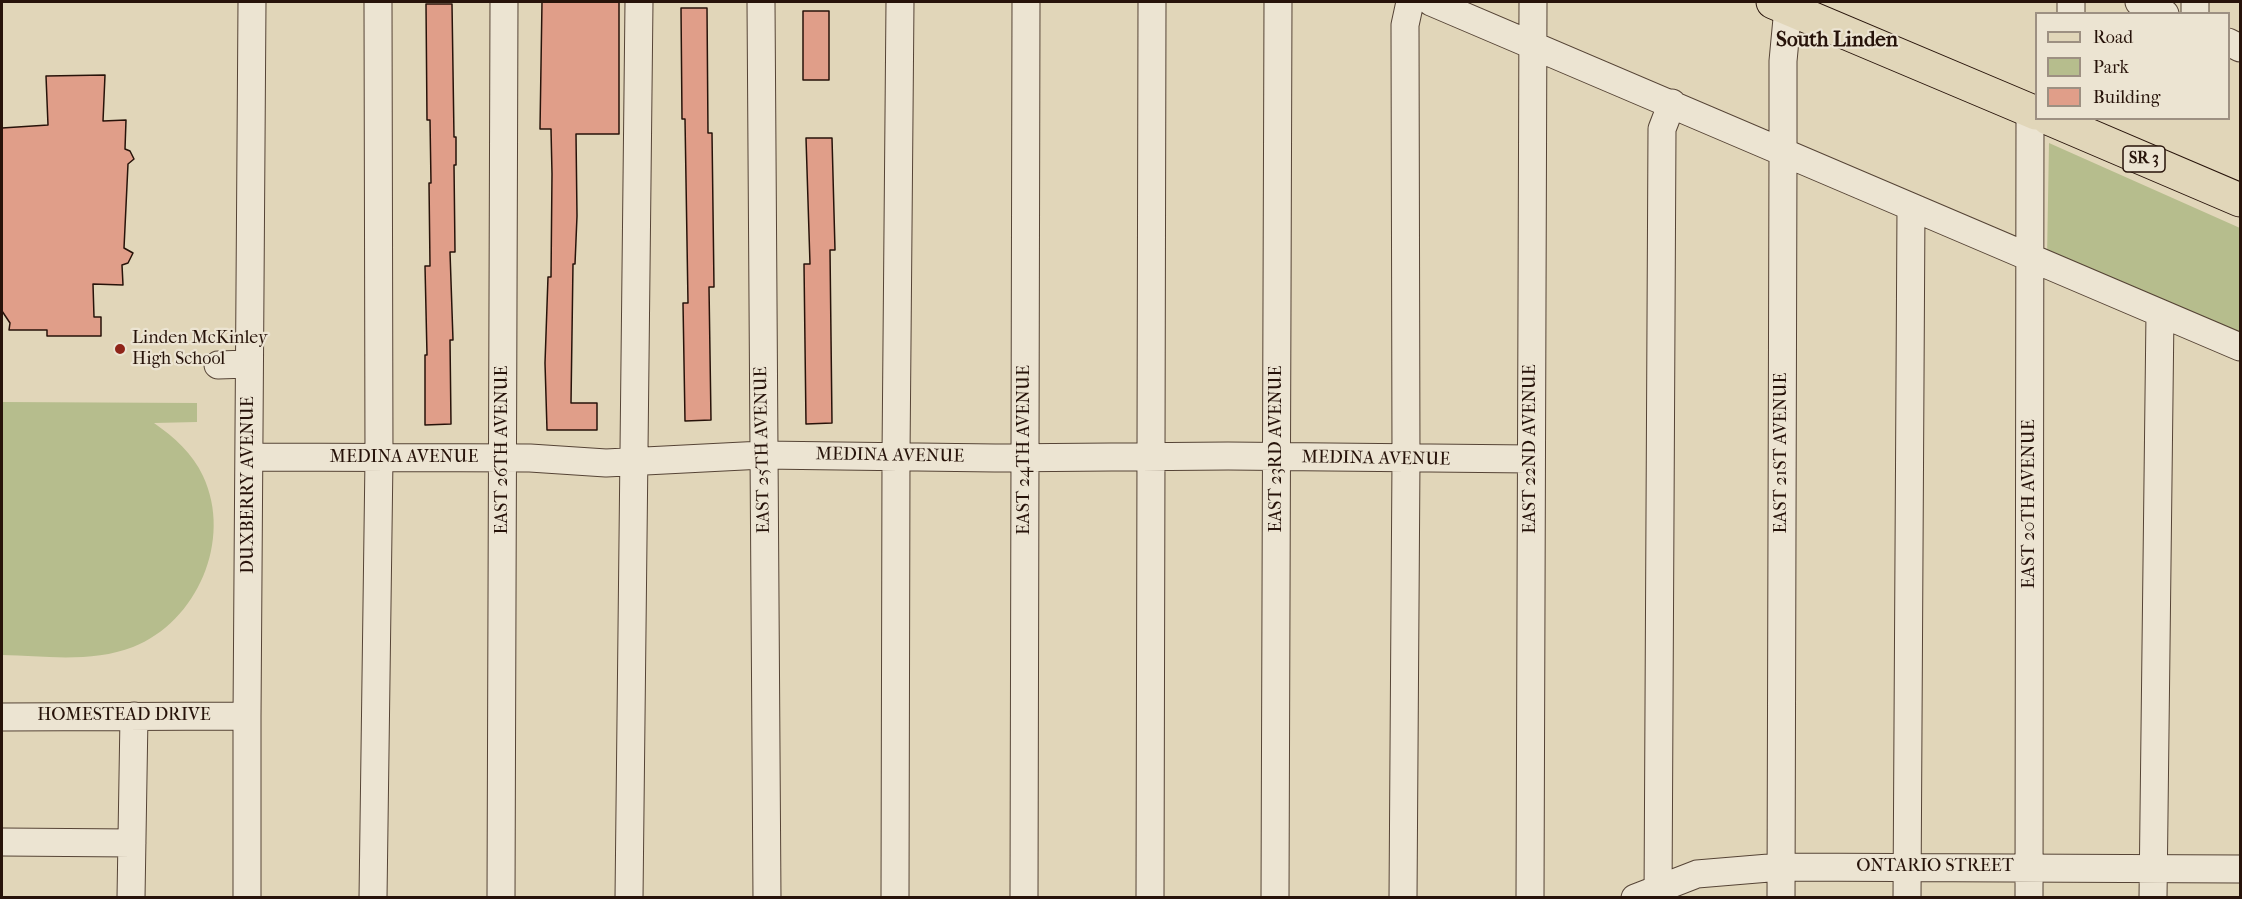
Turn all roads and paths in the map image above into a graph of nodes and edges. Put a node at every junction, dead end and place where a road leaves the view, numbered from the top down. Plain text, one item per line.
1 (252, 2) edge
2 (378, 2) edge
3 (504, 2) edge
4 (639, 2) edge
5 (761, 2) edge
6 (900, 2) edge
7 (1026, 2) edge
8 (1152, 2) edge
9 (1278, 2) edge
10 (1410, 2) edge
11 (1431, 2) edge
12 (1533, 2) edge
13 (2139, 2) edge
14 (1781, 5) edge
15 (1823, 12) edge
16 (2161, 12) edge
17 (1533, 43) junction
18 (1672, 104) junction
19 (2035, 111) edge
20 (2051, 120) edge
21 (2056, 120) edge
22 (1783, 152) junction
23 (2241, 200) edge
24 (1911, 207) junction
25 (2031, 258) junction
26 (2160, 313) junction
27 (2241, 347) edge
28 (249, 364) junction
29 (218, 365) dead end
30 (764, 455) junction
31 (896, 456) junction
32 (249, 457) junction
33 (1151, 457) junction
34 (379, 458) junction
35 (502, 458) junction
36 (1025, 458) junction
37 (1278, 458) junction
38 (1406, 459) junction
39 (1531, 459) junction
40 (634, 462) junction
41 (134, 716) junction
42 (247, 716) junction
43 (2, 717) edge
44 (2, 842) edge
45 (132, 843) junction
46 (1781, 867) junction
47 (1907, 867) junction
48 (2029, 868) junction
49 (2154, 869) junction
50 (2241, 870) edge
51 (1650, 895) edge
52 (131, 897) edge
53 (247, 897) edge
54 (373, 897) edge
55 (501, 897) edge
56 (628, 897) edge
57 (767, 897) edge
58 (895, 897) edge
59 (1024, 897) edge
60 (1150, 897) edge
61 (1275, 897) edge
62 (1403, 897) edge
63 (1530, 897) edge
64 (1781, 897) edge
65 (1907, 897) edge
66 (2029, 897) edge
67 (2153, 897) edge

1 - 28 street, DUXBERRY AVENUE
2 - 34 street
3 - 35 street, EAST 26TH AVENUE
4 - 40 street
5 - 30 street, EAST 25TH AVENUE
6 - 31 street
7 - 36 street, EAST 24TH AVENUE
8 - 33 street
9 - 37 street, EAST 23RD AVENUE
10 - 38 street
11 - 17 street
12 - 17 street, EAST 22ND AVENUE
13 - 16 street
14 - 15 main road, SR 3
14 - 22 street, EAST 21ST AVENUE
15 - 19 main road, SR 3
17 - 18 street
17 - 39 street, EAST 22ND AVENUE
18 - 22 street
18 - 51 street
20 - 25 street, EAST 20TH AVENUE
21 - 23 main road, SR 3
22 - 24 street
22 - 46 street, EAST 21ST AVENUE
24 - 25 street
24 - 47 street
25 - 26 street
25 - 48 street, EAST 20TH AVENUE
26 - 27 street
26 - 49 street
28 - 29 street
28 - 32 street, DUXBERRY AVENUE
30 - 31 street, MEDINA AVENUE
30 - 40 street, MEDINA AVENUE
30 - 57 street, EAST 25TH AVENUE
31 - 36 street, MEDINA AVENUE
31 - 58 street
32 - 34 street, MEDINA AVENUE
32 - 42 street, DUXBERRY AVENUE
33 - 36 street, MEDINA AVENUE
33 - 37 street, MEDINA AVENUE
33 - 60 street
34 - 35 street, MEDINA AVENUE
34 - 54 street
35 - 40 street, MEDINA AVENUE
35 - 55 street, EAST 26TH AVENUE
36 - 59 street, EAST 24TH AVENUE
37 - 38 street, MEDINA AVENUE
37 - 61 street, EAST 23RD AVENUE
38 - 39 street, MEDINA AVENUE
38 - 62 street
39 - 63 street, EAST 22ND AVENUE
40 - 56 street
41 - 42 street, HOMESTEAD DRIVE
41 - 43 street, HOMESTEAD DRIVE
41 - 45 street
42 - 53 street, DUXBERRY AVENUE
44 - 45 street
45 - 52 street
46 - 47 street, ONTARIO STREET
46 - 51 street, ONTARIO STREET
46 - 64 street, EAST 21ST AVENUE
47 - 48 street, ONTARIO STREET
47 - 65 street
48 - 49 street, ONTARIO STREET
48 - 66 street, EAST 20TH AVENUE
49 - 50 street, ONTARIO STREET
49 - 67 street

